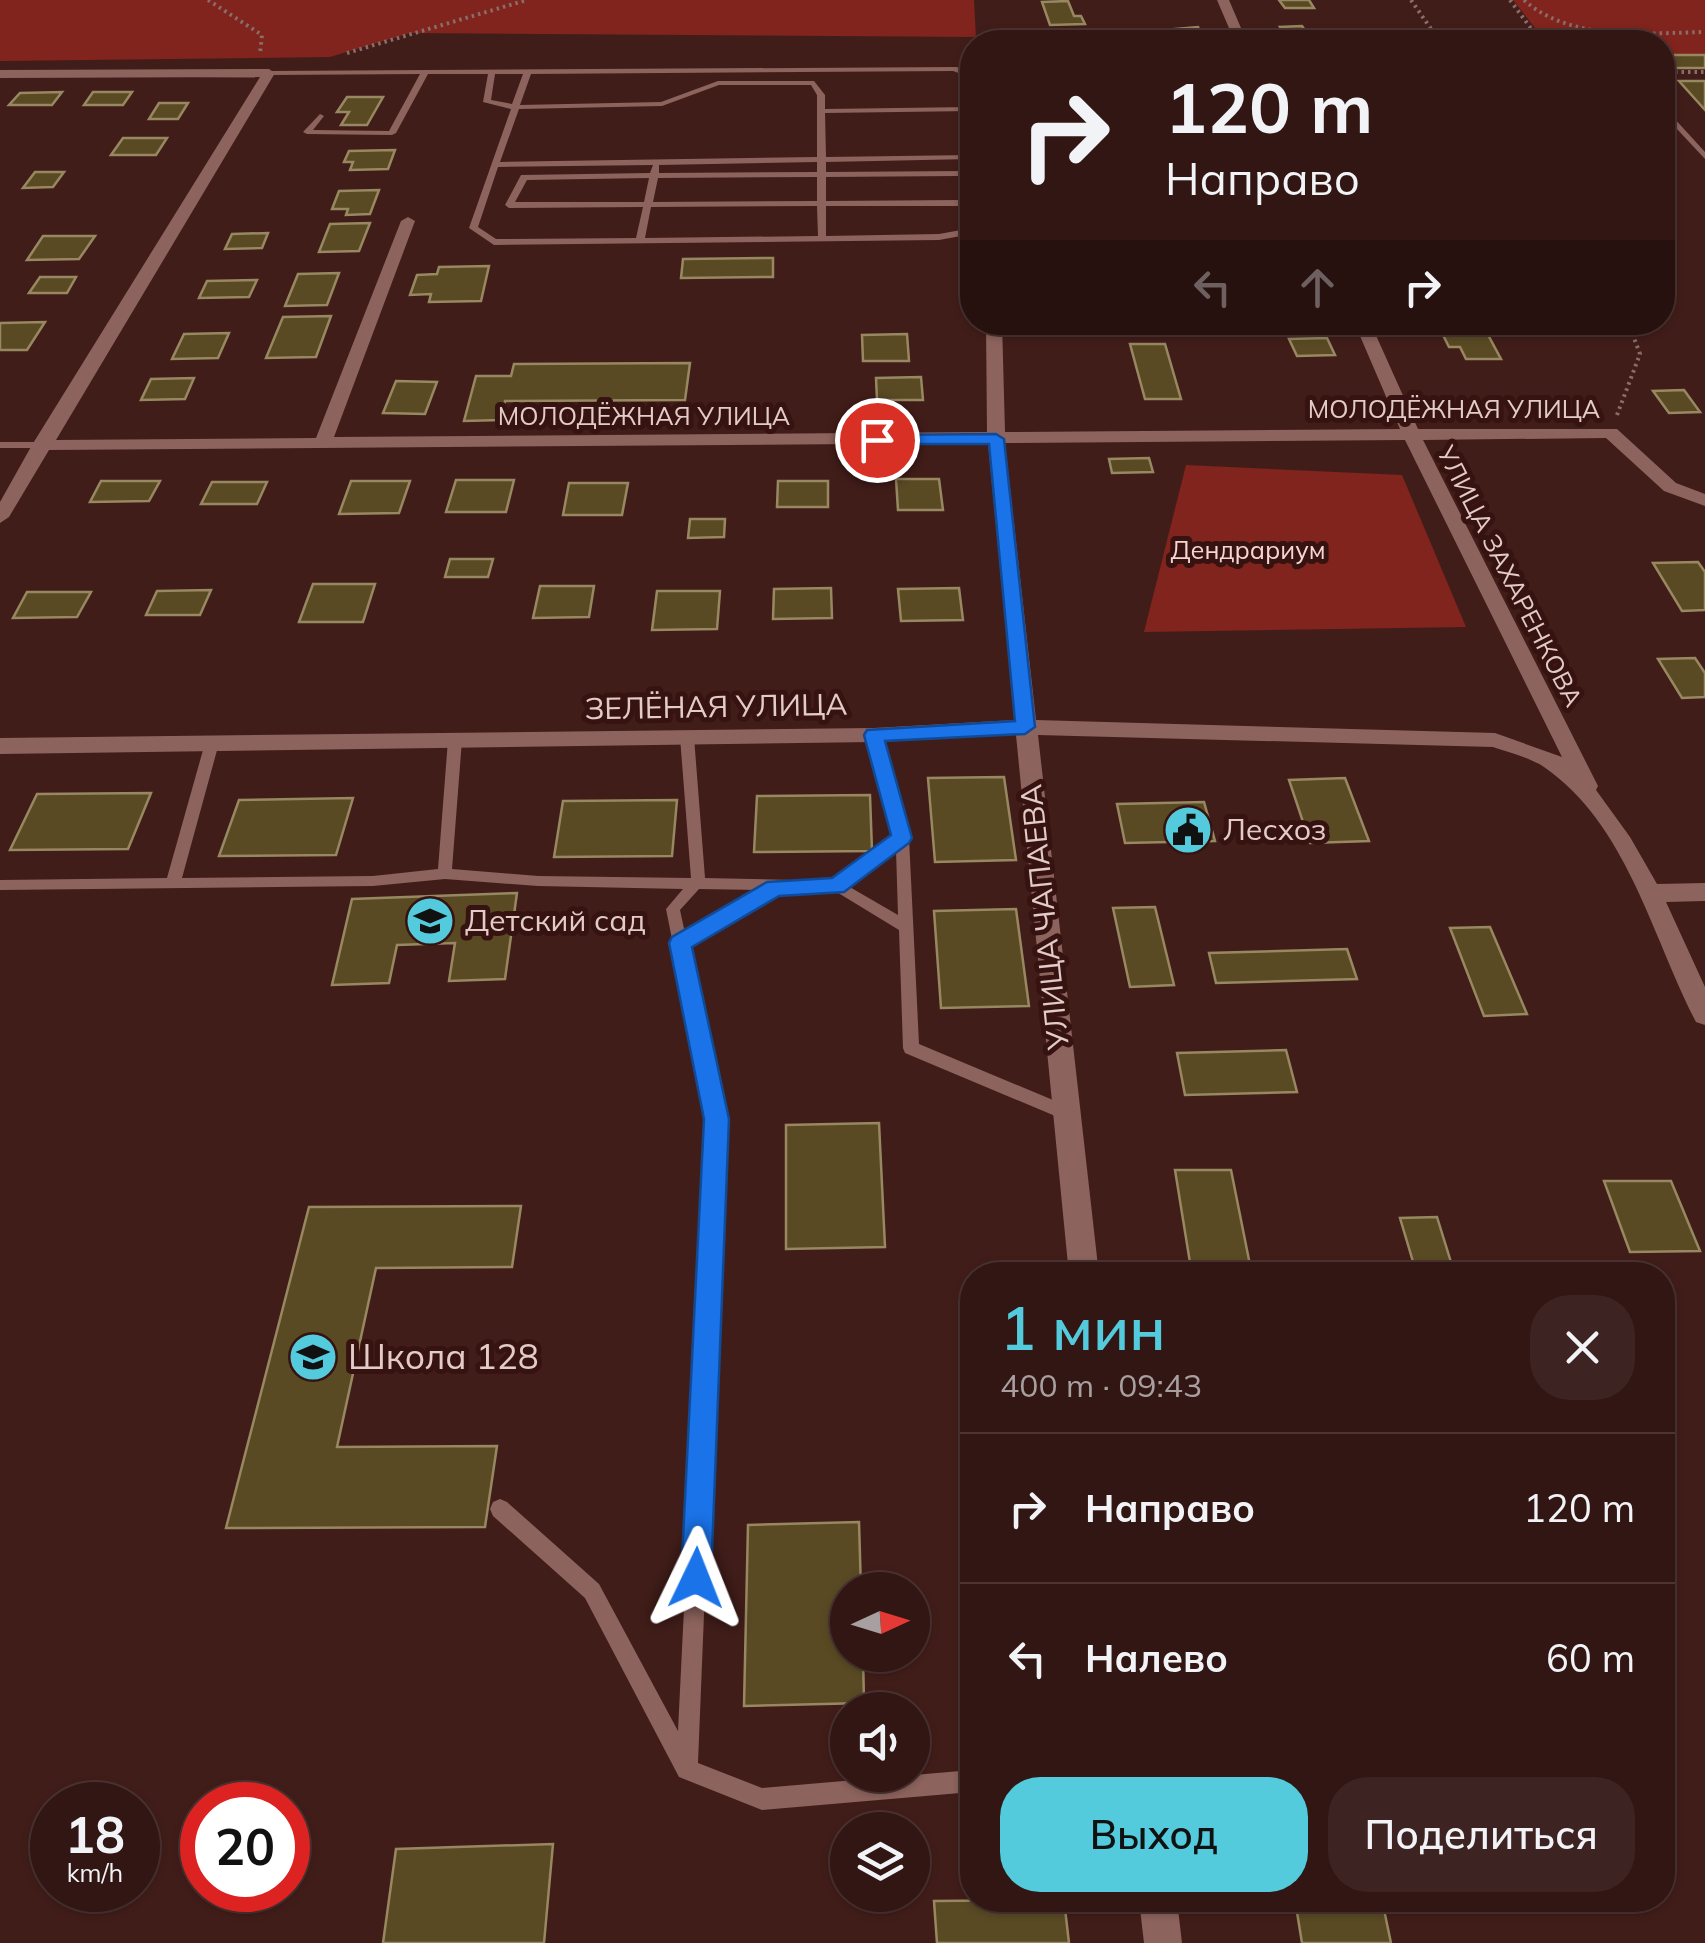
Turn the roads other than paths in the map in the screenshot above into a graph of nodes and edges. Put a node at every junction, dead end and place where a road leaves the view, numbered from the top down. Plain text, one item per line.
1 (1223, 0) edge
2 (1236, 30) edge
3 (426, 71) junction
4 (492, 71) junction
5 (528, 71) junction
6 (960, 71) edge
7 (269, 72) junction
8 (0, 74) edge
9 (515, 107) junction
10 (960, 109) edge
11 (822, 111) junction
12 (320, 116) dead end
13 (1675, 123) edge
14 (960, 157) edge
15 (1705, 157) edge
16 (822, 160) junction
17 (657, 162) junction
18 (496, 164) junction
19 (960, 172) edge
20 (822, 174) junction
21 (655, 175) junction
22 (960, 203) edge
23 (737, 204) junction
24 (822, 204) junction
25 (648, 205) junction
26 (408, 221) dead end
27 (960, 234) edge
28 (822, 238) junction
29 (732, 239) junction
30 (640, 240) junction
31 (994, 335) edge
32 (1368, 335) edge
33 (1410, 432) junction
34 (996, 439) junction
35 (322, 443) junction
36 (0, 445) edge
37 (41, 445) junction
38 (1705, 500) edge
39 (0, 517) edge
40 (1025, 727) junction
41 (874, 735) junction
42 (687, 738) junction
43 (455, 740) junction
44 (212, 744) junction
45 (0, 746) edge
46 (1592, 795) junction
47 (902, 838) junction
48 (445, 874) junction
49 (698, 881) junction
50 (173, 883) junction
51 (0, 885) edge
52 (836, 886) junction
53 (775, 888) junction
54 (1648, 892) junction
55 (1705, 892) edge
56 (906, 926) junction
57 (680, 943) junction
58 (1705, 1015) edge
59 (1066, 1114) junction
60 (1083, 1262) edge
61 (500, 1509) dead end
62 (688, 1769) junction
63 (960, 1782) edge
64 (1160, 1912) edge
65 (1164, 1943) edge

1 - 2 street
3 - 4 lane
3 - 7 lane
3 - 12 lane
4 - 5 lane
4 - 9 lane
5 - 6 lane
5 - 9 lane
7 - 8 street
7 - 37 street
9 - 11 lane
9 - 18 lane
10 - 11 lane
11 - 16 lane
13 - 15 lane
14 - 16 lane
16 - 17 lane
16 - 20 lane
17 - 18 lane
17 - 21 lane
18 - 30 lane
19 - 20 lane
20 - 21 lane
20 - 24 lane
21 - 25 lane
21 - 25 lane
22 - 24 lane
23 - 24 lane
23 - 25 lane
23 - 29 lane
24 - 28 lane
25 - 30 lane
26 - 35 street
27 - 28 lane
28 - 29 lane
29 - 30 lane
31 - 34 street, УЛИЦА ЧАПАЕВА
32 - 33 street, УЛИЦА ЗАХАРЕНКОВА
33 - 34 street, МОЛОДЁЖНАЯ УЛИЦА
33 - 38 street, МОЛОДЁЖНАЯ УЛИЦА
33 - 46 street, УЛИЦА ЗАХАРЕНКОВА
34 - 35 street, МОЛОДЁЖНАЯ УЛИЦА
34 - 40 street, УЛИЦА ЧАПАЕВА
35 - 37 street, МОЛОДЁЖНАЯ УЛИЦА
36 - 37 lane
37 - 39 street
40 - 41 street, ЗЕЛЁНАЯ УЛИЦА
40 - 46 street, ЗЕЛЁНАЯ УЛИЦА
40 - 59 street, УЛИЦА ЧАПАЕВА
41 - 42 street, ЗЕЛЁНАЯ УЛИЦА
41 - 47 lane
42 - 43 street, ЗЕЛЁНАЯ УЛИЦА
42 - 49 lane
43 - 44 street, ЗЕЛЁНАЯ УЛИЦА
43 - 48 lane
44 - 45 street, ЗЕЛЁНАЯ УЛИЦА
44 - 50 lane
46 - 54 street, УЛИЦА ЗАХАРЕНКОВА
47 - 52 lane
47 - 56 lane
48 - 49 lane
48 - 50 lane
49 - 53 lane
49 - 57 lane
50 - 51 lane
52 - 53 lane
52 - 56 lane
53 - 57 lane
54 - 55 street
54 - 58 street, УЛИЦА ЗАХАРЕНКОВА
56 - 59 lane
57 - 62 lane
59 - 60 street, УЛИЦА ЧАПАЕВА
61 - 62 lane
62 - 63 lane
64 - 65 street

